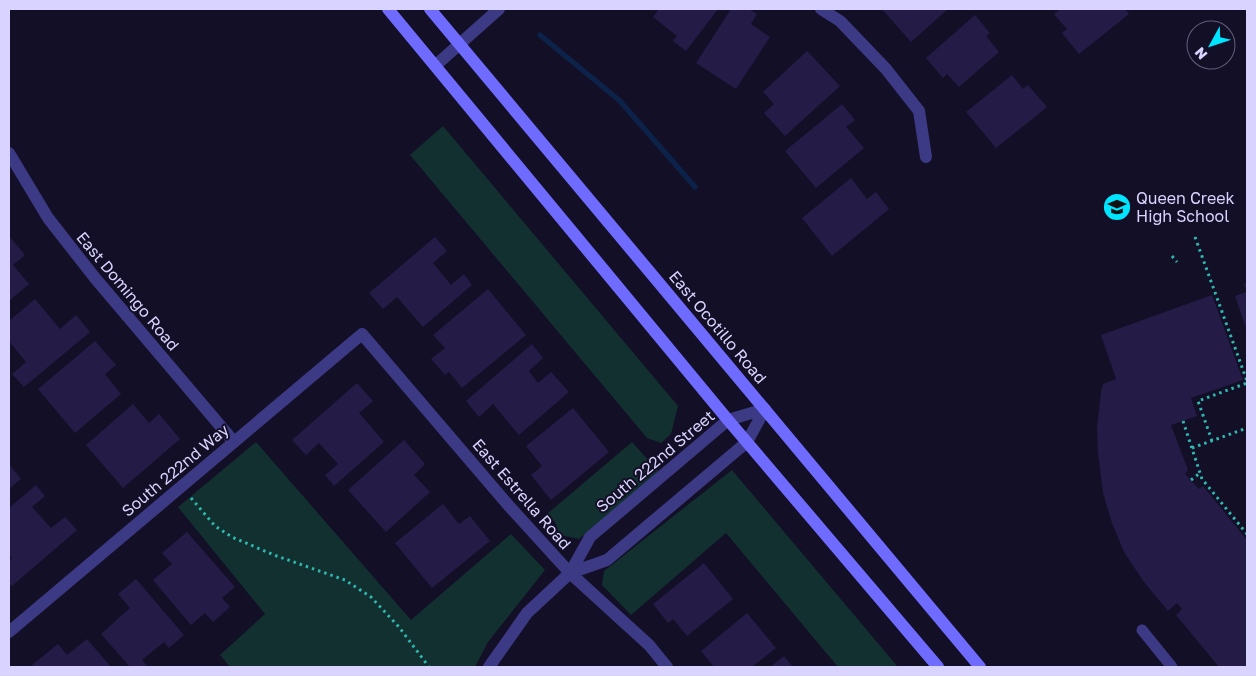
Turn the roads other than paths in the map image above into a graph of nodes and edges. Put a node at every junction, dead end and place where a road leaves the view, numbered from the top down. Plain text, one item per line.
1 (388, 9) edge
2 (430, 9) edge
3 (499, 9) edge
4 (821, 9) edge
5 (459, 44) junction
6 (436, 65) junction
7 (9, 153) edge
8 (926, 156) dead end
9 (362, 334) joint
10 (765, 409) junction
11 (728, 420) junction
12 (234, 442) junction
13 (747, 442) junction
14 (570, 573) junction
15 (10, 628) edge
16 (1142, 630) dead end
17 (489, 667) edge
18 (667, 667) edge
19 (938, 667) edge
20 (980, 667) edge
21 (1172, 667) edge

1 - 6 main road
2 - 5 main road, East Ocotillo Road
3 - 5 street
4 - 8 street
5 - 6 street
5 - 10 main road, East Ocotillo Road
6 - 11 main road
7 - 12 street, East Domingo Road
9 - 12 street, South 222nd Way
9 - 14 street, East Estrella Road
10 - 11 street, South 222nd Street
10 - 13 street, South 222nd Street
10 - 20 main road, East Ocotillo Road
11 - 13 main road
11 - 14 street, South 222nd Street
12 - 15 street, South 222nd Way
13 - 14 street, South 222nd Street
13 - 19 main road
14 - 17 street, South 222nd Street
14 - 18 street, East Estrella Road
16 - 21 lane

